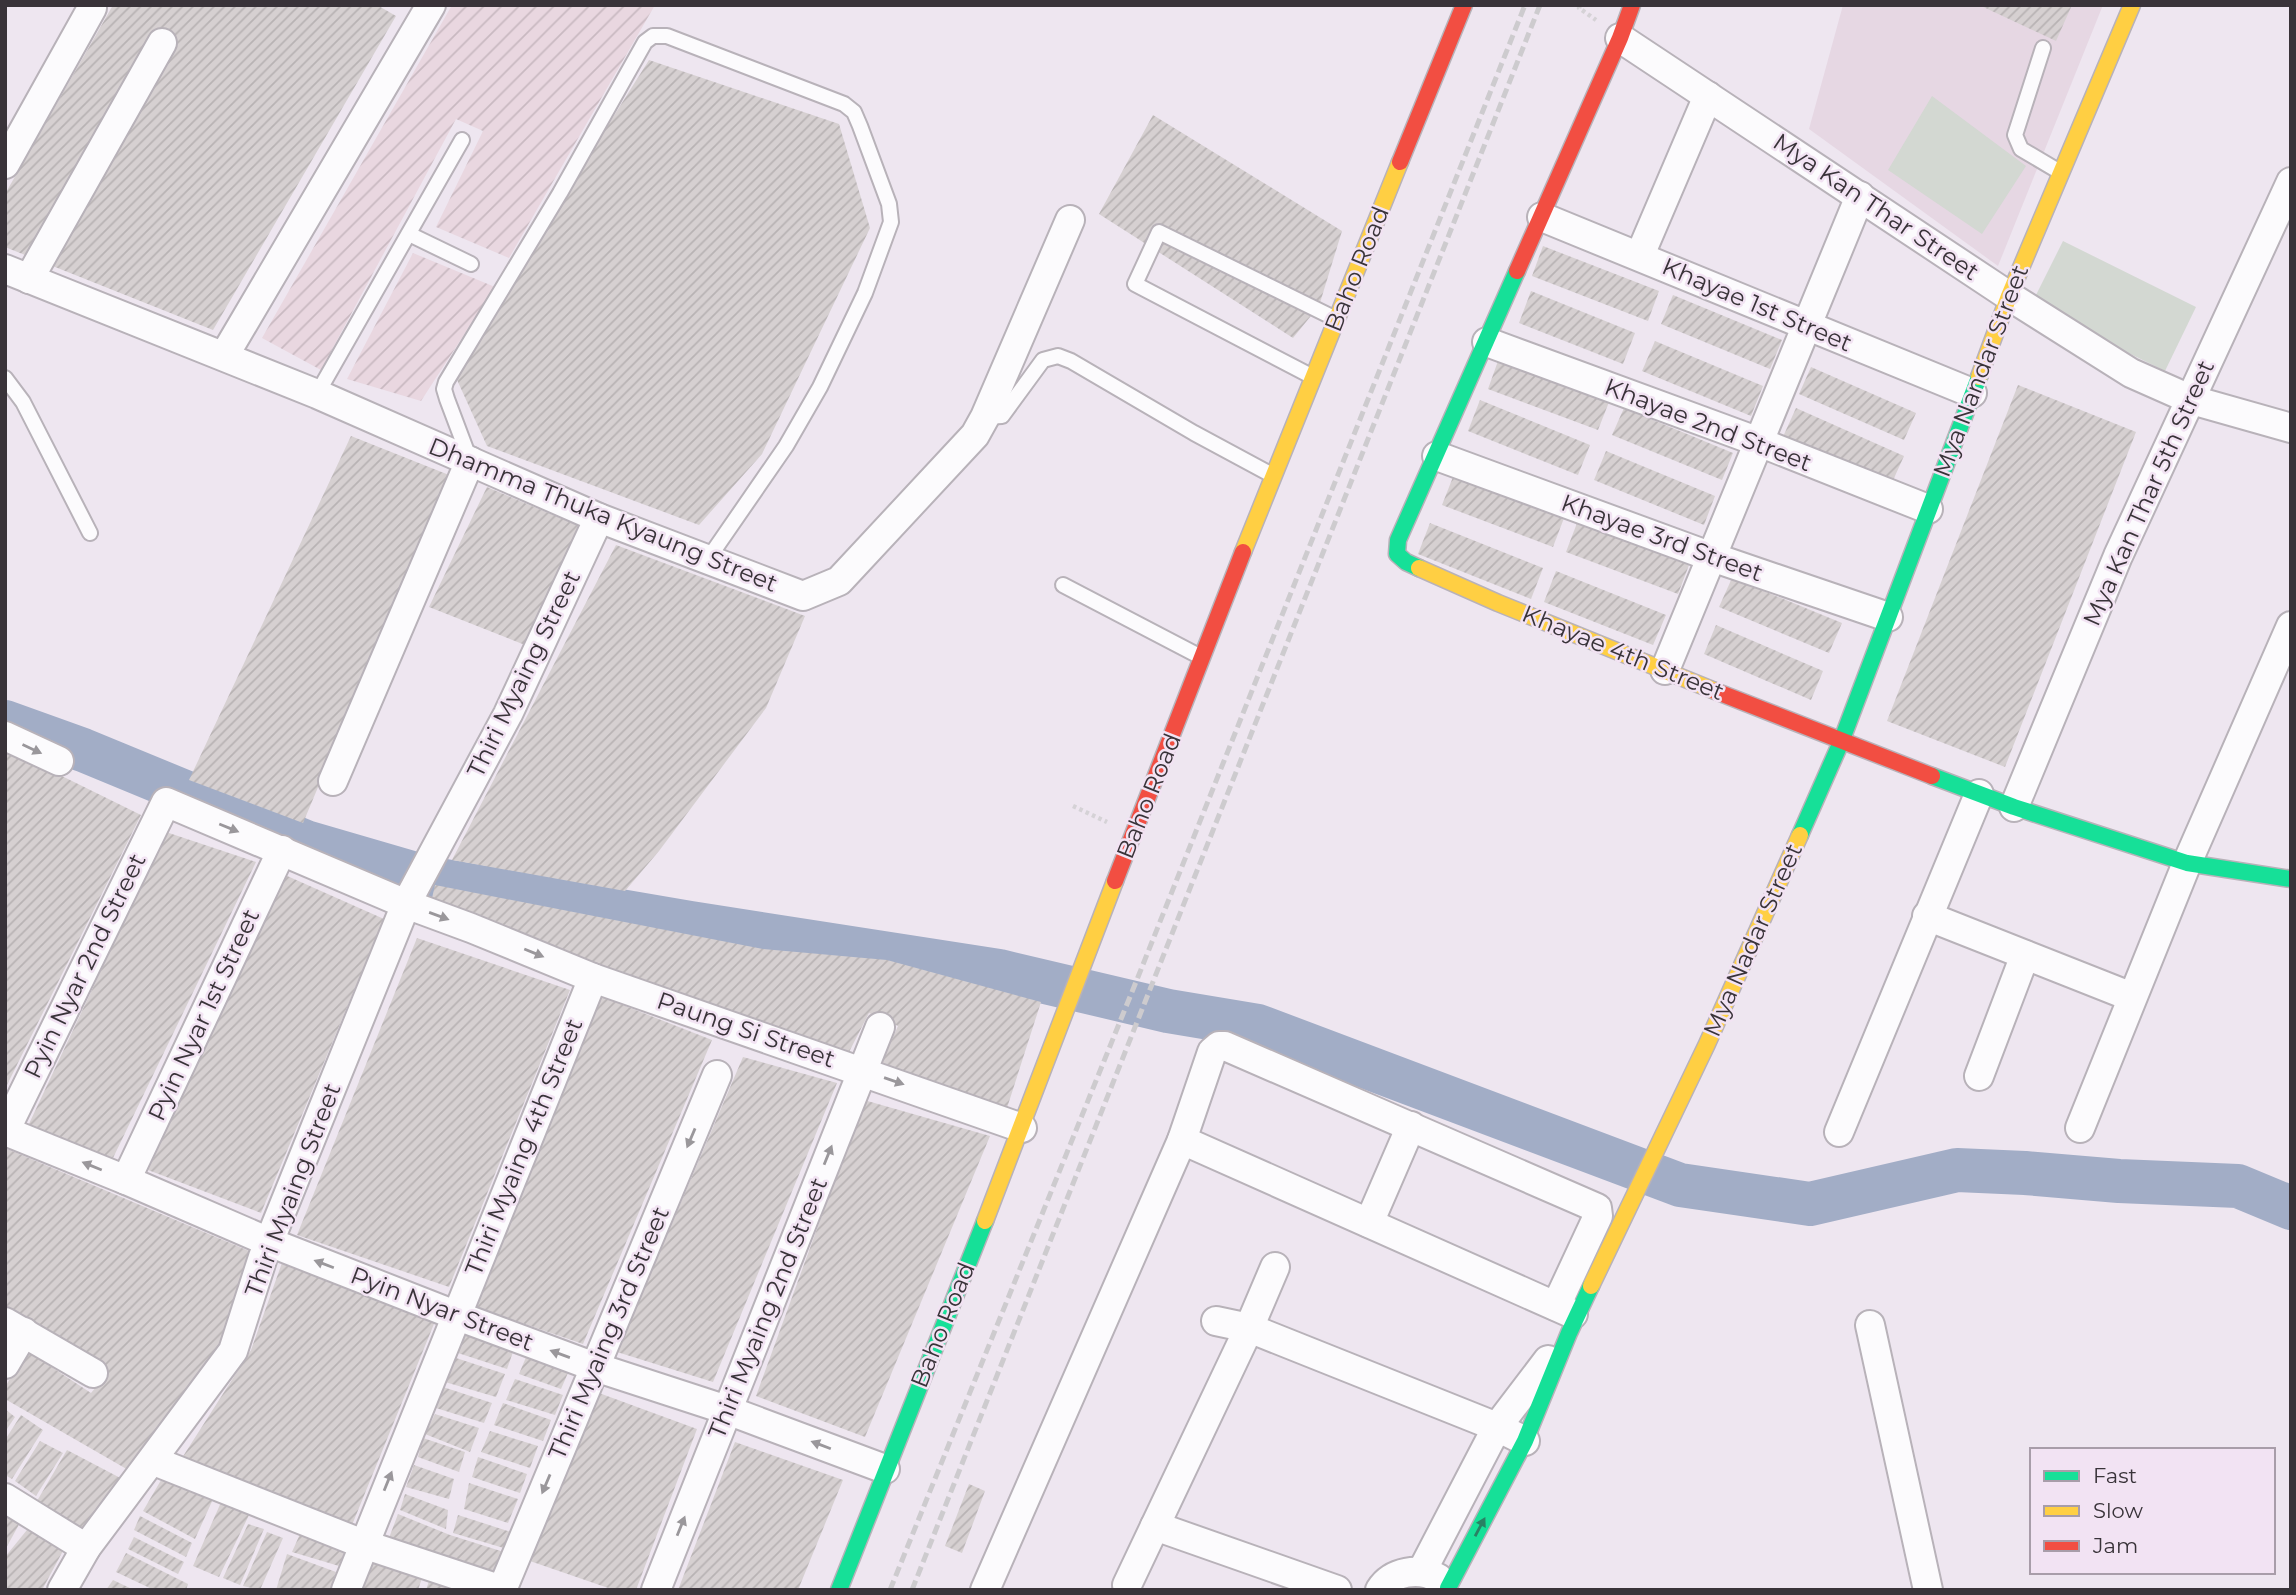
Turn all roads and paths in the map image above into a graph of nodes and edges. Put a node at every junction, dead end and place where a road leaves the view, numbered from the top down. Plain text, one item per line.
1 (1464, 5) edge
2 (1632, 5) edge
3 (2132, 5) edge
4 (429, 6) edge
5 (92, 8) dead end
6 (1620, 38) junction
7 (162, 43) dead end
8 (2043, 48) dead end
9 (1708, 96) junction
10 (462, 140) dead end
11 (5, 164) edge
12 (2062, 172) junction
13 (2291, 182) edge
14 (1860, 196) junction
15 (1542, 217) junction
16 (1070, 220) dead end
17 (409, 234) junction
18 (1640, 255) junction
19 (471, 264) dead end
20 (17, 274) edge
21 (2009, 296) junction
22 (1337, 319) junction
23 (1807, 327) junction
24 (1487, 342) junction
25 (224, 356) junction
26 (1313, 377) junction
27 (5, 378) edge
28 (1972, 393) junction
29 (317, 394) junction
30 (2192, 400) junction
31 (985, 417) junction
32 (2291, 428) edge
33 (1759, 442) junction
34 (1437, 456) junction
35 (470, 461) junction
36 (1273, 476) junction
37 (1928, 509) junction
38 (598, 518) junction
39 (90, 533) dead end
40 (1712, 557) junction
41 (708, 559) junction
42 (1063, 586) dead end
43 (1888, 617) junction
44 (2291, 626) edge
45 (1203, 659) junction
46 (1665, 670) junction
47 (5, 736) edge
48 (1841, 742) junction
49 (59, 761) dead end
50 (332, 781) dead end
51 (1979, 794) junction
52 (2014, 807) junction
53 (282, 850) junction
54 (2187, 863) junction
55 (2291, 878) edge
56 (417, 884) junction
57 (1927, 916) junction
58 (2025, 955) junction
59 (593, 978) junction
60 (2132, 997) junction
61 (880, 1027) dead end
62 (862, 1071) junction
63 (717, 1075) dead end
64 (1979, 1076) dead end
65 (1412, 1126) junction
66 (1022, 1128) junction
67 (2080, 1128) dead end
68 (5, 1131) edge
69 (1839, 1132) dead end
70 (1182, 1140) junction
71 (126, 1180) junction
72 (1369, 1223) junction
73 (269, 1242) junction
74 (1275, 1267) dead end
75 (456, 1315) junction
76 (1569, 1319) junction
77 (1216, 1321) dead end
78 (1870, 1325) dead end
79 (14, 1327) edge
80 (1249, 1328) junction
81 (5, 1364) edge
82 (595, 1367) junction
83 (93, 1373) dead end
84 (727, 1410) junction
85 (1497, 1427) junction
86 (1525, 1441) junction
87 (154, 1461) junction
88 (885, 1469) junction
89 (5, 1498) edge
90 (1155, 1526) junction
91 (363, 1544) junction
92 (86, 1548) junction
93 (1422, 1572) junction
94 (1128, 1585) dead end
95 (1449, 1589) edge
96 (62, 1590) edge
97 (345, 1590) edge
98 (502, 1590) edge
99 (656, 1590) edge
100 (839, 1590) edge
101 (985, 1590) edge
102 (1337, 1590) edge
103 (1380, 1590) edge
104 (1928, 1590) edge

1 - 22 street, Baho Road
2 - 6 street
3 - 12 street, Mya Nandar Street
4 - 25 street
5 - 11 street
6 - 9 street, Mya Kan Thar Street
6 - 15 street
7 - 20 street
8 - 12 lane
9 - 14 street, Mya Kan Thar Street
9 - 18 street
10 - 17 lane
12 - 21 street, Mya Nandar Street
13 - 30 street, Mya Kan Thar 5th Street
14 - 21 street, Mya Kan Thar Street
14 - 23 street
15 - 18 street, Khayae 1st Street
15 - 24 street
16 - 31 street, Dhamma Thuka Kyaung Street
17 - 19 lane
17 - 29 lane
18 - 23 street, Khayae 1st Street
20 - 25 street, Dhamma Thuka Kyaung Street
21 - 28 street, Mya Nandar Street
21 - 30 street, Mya Kan Thar Street
22 - 26 street, Baho Road
22 - 26 lane
23 - 28 street, Khayae 1st Street
23 - 33 street
24 - 33 street, Khayae 2nd Street
24 - 34 street
25 - 29 street, Dhamma Thuka Kyaung Street
26 - 36 street, Baho Road
27 - 39 lane
28 - 37 street, Mya Nandar Street
29 - 35 street, Dhamma Thuka Kyaung Street
30 - 32 street, Mya Kan Thar Street
30 - 52 street, Mya Kan Thar 5th Street
31 - 36 lane
31 - 41 street, Dhamma Thuka Kyaung Street
33 - 37 street, Khayae 2nd Street
33 - 40 street
34 - 40 street, Khayae 3rd Street
34 - 46 street, Khayae 4th Street
35 - 38 street, Dhamma Thuka Kyaung Street
35 - 41 lane
35 - 50 street
36 - 45 street, Baho Road
37 - 43 street, Mya Nandar Street
38 - 41 street, Dhamma Thuka Kyaung Street
38 - 56 street, Thiri Myaing Street
40 - 43 street, Khayae 3rd Street
40 - 46 street
42 - 45 lane
43 - 48 street, Mya Nandar Street
44 - 54 street
45 - 66 street, Baho Road
46 - 48 street, Khayae 4th Street
47 -> 49 street
48 - 51 street, Khayae 4th Street
48 - 76 street, Mya Nadar Street
51 - 52 street, Khayae 4th Street
51 - 57 street
52 - 54 street, Khayae 4th Street
53 - 56 street
68 -> 53 street, Pyin Nyar 2nd Street
53 - 71 street, Pyin Nyar 1st Street
54 - 55 street, Khayae 4th Street
54 - 60 street
56 -> 59 street, Paung Si Street
56 - 73 street, Thiri Myaing Street
57 - 58 street
57 - 69 street
58 - 60 street
58 - 64 street
59 - 62 street, Paung Si Street
59 - 75 street, Thiri Myaing 4th Street
60 - 67 street
61 - 62 street, Thiri Myaing 2nd Street
62 -> 66 street, Paung Si Street
84 -> 62 street, Thiri Myaing 2nd Street
63 -> 82 street, Thiri Myaing 3rd Street
65 - 70 street
65 - 72 street
65 - 76 street
66 - 88 street, Baho Road
71 -> 68 street, Pyin Nyar Street
70 - 72 street
70 - 101 street
71 - 73 street, Pyin Nyar Street
72 - 76 street
75 -> 73 street, Pyin Nyar Street
73 - 87 street, Thiri Myaing Street
74 - 80 street
82 -> 75 street, Pyin Nyar Street
91 -> 75 street, Thiri Myaing 4th Street
76 - 85 street
76 - 86 street, Mya Nadar Street
77 - 80 street
78 - 104 street
79 - 81 street
79 - 83 street
80 - 85 street
80 - 90 street
82 - 84 street, Pyin Nyar Street
82 -> 98 street, Thiri Myaing 3rd Street
88 -> 84 street, Pyin Nyar Street
99 -> 84 street, Thiri Myaing 2nd Street
85 - 86 street
85 - 93 street
95 -> 86 street, Mya Nadar Street
87 - 91 street
87 - 92 street, Thiri Myaing Street
88 - 100 street, Baho Road
89 - 92 street
90 - 94 street
90 - 102 street
91 - 97 street, Thiri Myaing 4th Street
91 - 98 street
92 - 96 street, Thiri Myaing Street
93 - 95 street
93 - 103 street

